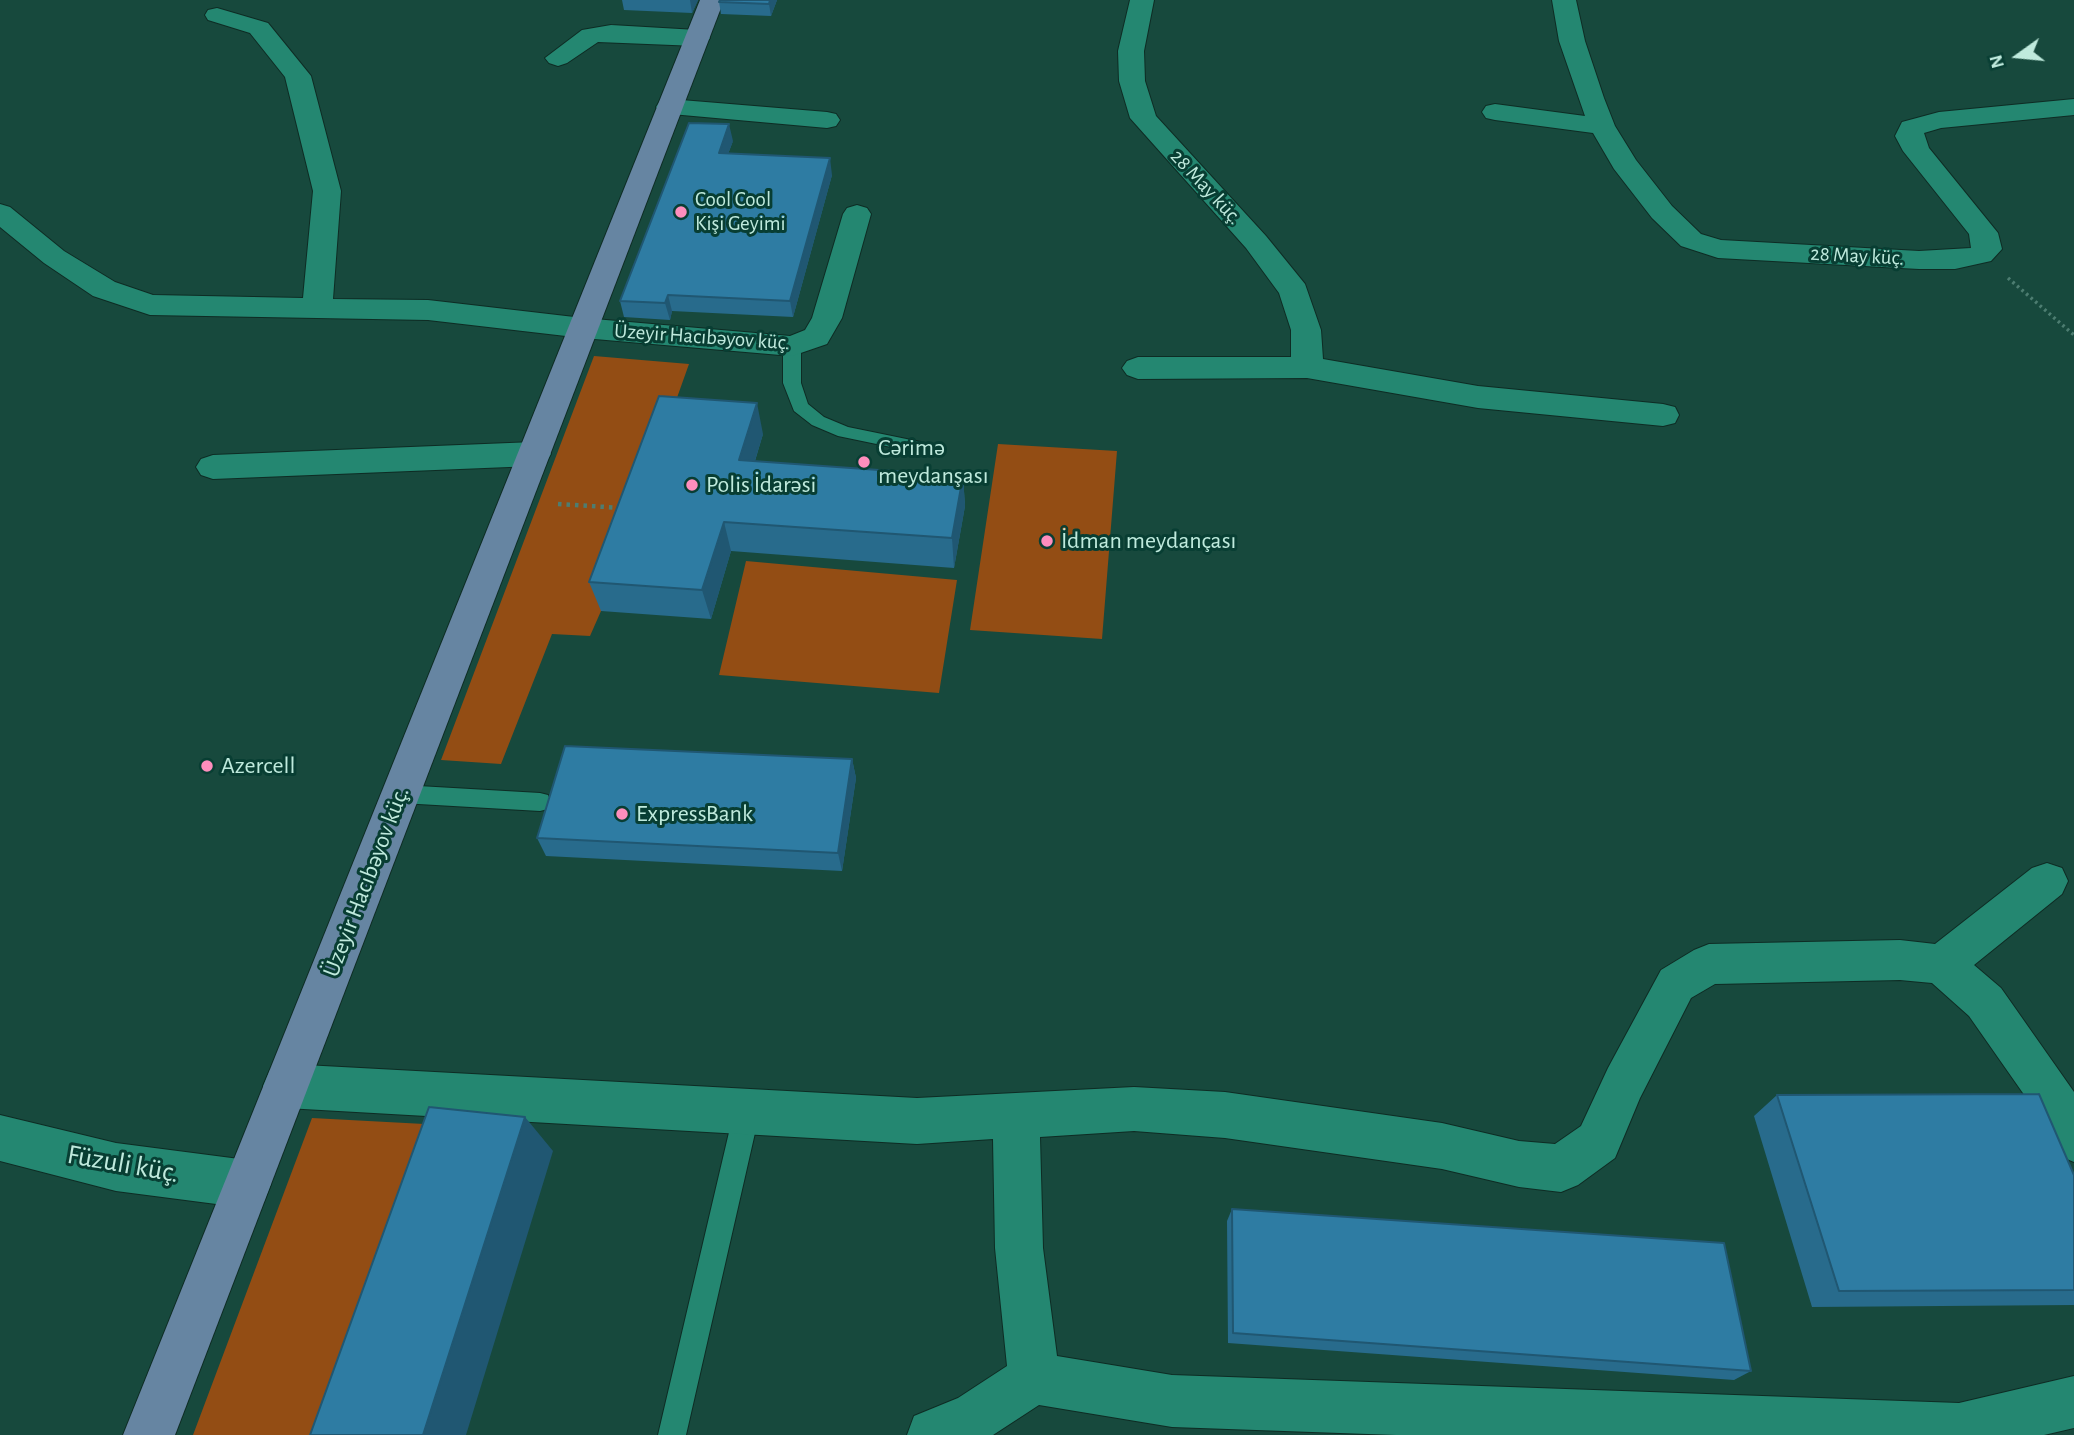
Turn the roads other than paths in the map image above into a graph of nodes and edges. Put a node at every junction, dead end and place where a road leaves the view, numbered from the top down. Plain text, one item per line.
1 (712, 0) edge
2 (1142, 0) edge
3 (1564, 0) edge
4 (217, 15) dead end
5 (697, 38) junction
6 (558, 58) dead end
7 (669, 107) junction
8 (2074, 107) edge
9 (1495, 112) dead end
10 (827, 120) dead end
11 (1602, 126) junction
12 (0, 213) edge
13 (857, 214) dead end
14 (317, 308) junction
15 (583, 328) junction
16 (792, 346) junction
17 (1307, 367) junction
18 (1138, 368) dead end
19 (1663, 415) dead end
20 (915, 446) dead end
21 (534, 454) junction
22 (213, 467) dead end
23 (401, 794) junction
24 (540, 802) dead end
25 (2047, 881) dead end
26 (1941, 964) junction
27 (286, 1086) junction
28 (747, 1111) junction
29 (1016, 1117) junction
30 (0, 1138) edge
31 (2074, 1139) edge
32 (247, 1184) junction
33 (1034, 1378) junction
34 (2074, 1402) edge
35 (149, 1435) edge
36 (672, 1435) edge
37 (933, 1435) edge

1 - 5 main road, Üzeyir Hacıbəyov küç.
2 - 17 street, 28 May küç.
3 - 11 street, 28 May küç.
4 - 14 street
5 - 6 street
5 - 7 main road, Üzeyir Hacıbəyov küç.
7 - 10 street
7 - 15 main road, Üzeyir Hacıbəyov küç.
8 - 11 street, 28 May küç.
9 - 11 street
12 - 14 street, Üzeyir Hacıbəyov küç.
13 - 16 street, Üzeyir Hacıbəyov küç.
14 - 15 street, Üzeyir Hacıbəyov küç.
15 - 16 street, Üzeyir Hacıbəyov küç.
15 - 21 main road, Üzeyir Hacıbəyov küç.
16 - 20 lane
17 - 18 street
17 - 19 street
21 - 22 street
21 - 23 main road, Üzeyir Hacıbəyov küç.
23 - 24 lane
23 - 27 main road, Üzeyir Hacıbəyov küç.
25 - 26 street
26 - 29 street
26 - 31 street
27 - 28 street
27 - 32 main road, Üzeyir Hacıbəyov küç.
28 - 29 street
28 - 36 lane
29 - 33 street
30 - 32 street, Füzuli küç.
32 - 35 main road, Üzeyir Hacıbəyov küç.
33 - 34 street
33 - 37 street

